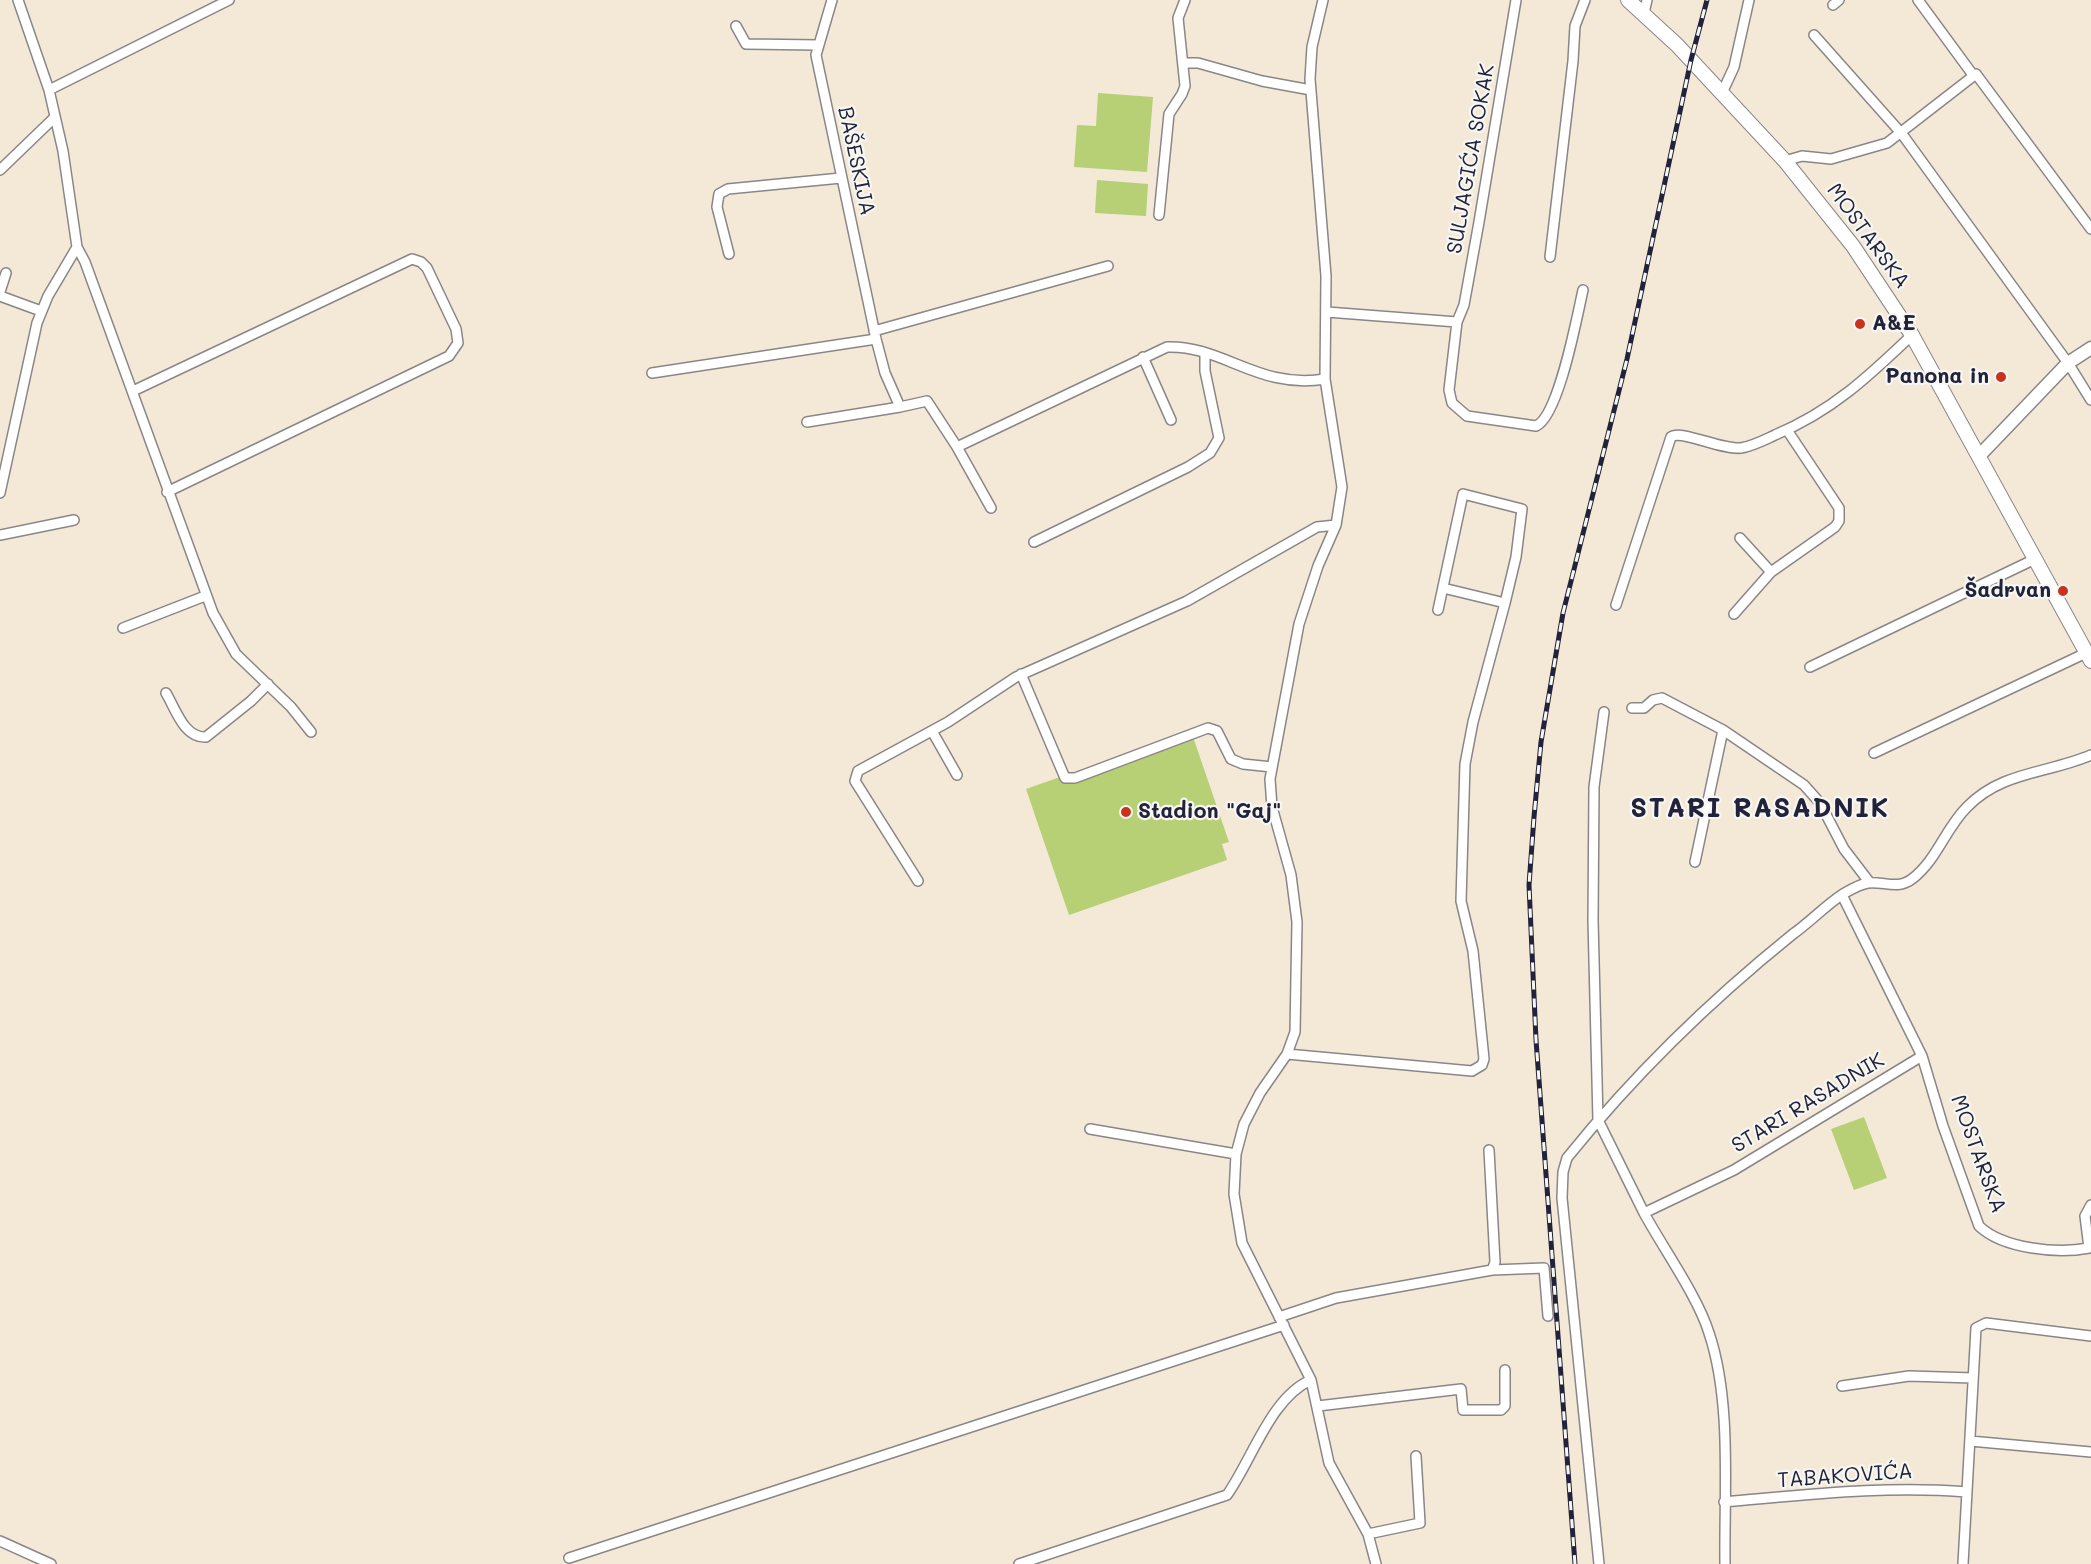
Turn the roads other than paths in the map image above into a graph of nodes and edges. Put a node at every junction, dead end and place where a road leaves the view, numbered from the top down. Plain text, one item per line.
1 (18, 0) edge
2 (229, 0) edge
3 (832, 0) edge
4 (1185, 0) edge
5 (1323, 0) edge
6 (1516, 0) edge
7 (1585, 0) edge
8 (1628, 0) edge
9 (1749, 0) edge
10 (1918, 0) edge
11 (1645, 6) edge
12 (736, 26) dead end
13 (1814, 34) dead end
14 (818, 45) junction
15 (1184, 63) junction
16 (1973, 75) junction
17 (50, 90) junction
18 (1311, 90) junction
19 (1722, 93) junction
20 (55, 117) junction
21 (1902, 134) junction
22 (1785, 161) junction
23 (0, 170) edge
24 (841, 177) junction
25 (1159, 215) dead end
26 (2091, 230) edge
27 (77, 247) junction
28 (729, 254) dead end
29 (1550, 257) dead end
30 (1108, 266) dead end
31 (6, 273) dead end
32 (1583, 290) dead end
33 (0, 294) edge
34 (41, 312) junction
35 (1327, 312) junction
36 (1457, 322) junction
37 (875, 335) junction
38 (1912, 335) junction
39 (2091, 348) edge
40 (1205, 353) junction
41 (1143, 357) junction
42 (2068, 363) junction
43 (652, 373) dead end
44 (1325, 379) junction
45 (133, 391) junction
46 (2091, 400) edge
47 (900, 407) junction
48 (1171, 420) dead end
49 (807, 422) dead end
50 (1787, 430) junction
51 (957, 447) junction
52 (1979, 456) junction
53 (167, 492) junction
54 (0, 493) edge
55 (991, 508) dead end
56 (74, 520) dead end
57 (1336, 525) junction
58 (0, 535) edge
59 (1740, 538) dead end
60 (1034, 542) dead end
61 (2035, 559) junction
62 (1771, 572) junction
63 (1443, 588) junction
64 (205, 596) junction
65 (1505, 603) junction
66 (1617, 605) dead end
67 (1438, 610) dead end
68 (1734, 614) dead end
69 (123, 628) dead end
70 (2088, 657) edge
71 (1810, 667) dead end
72 (1021, 675) junction
73 (268, 684) junction
74 (166, 693) dead end
75 (1632, 708) dead end
76 (1604, 712) dead end
77 (1723, 730) junction
78 (932, 731) junction
79 (311, 732) dead end
80 (1874, 753) dead end
81 (2091, 756) edge
82 (1272, 767) junction
83 (957, 775) dead end
84 (1695, 862) dead end
85 (918, 881) dead end
86 (1870, 882) junction
87 (1842, 895) junction
88 (1287, 1054) junction
89 (1922, 1056) junction
90 (1598, 1120) junction
91 (1090, 1129) dead end
92 (1489, 1150) dead end
93 (1236, 1154) junction
94 (2091, 1205) edge
95 (1644, 1213) junction
96 (2090, 1248) edge
97 (1492, 1270) junction
98 (1548, 1316) dead end
99 (1281, 1321) junction
100 (2091, 1336) edge
101 (1505, 1370) dead end
102 (1973, 1378) junction
103 (1311, 1380) junction
104 (1842, 1386) dead end
105 (1318, 1406) junction
106 (1970, 1441) junction
107 (2091, 1452) edge
108 (1416, 1456) dead end
109 (1967, 1492) junction
110 (1724, 1502) junction
111 (1368, 1534) junction
112 (0, 1541) edge
113 (569, 1558) dead end
114 (34, 1561) edge
115 (51, 1564) edge
116 (1019, 1564) edge
117 (1376, 1564) edge
118 (1599, 1564) edge
119 (1725, 1564) edge
120 (1963, 1564) edge

1 - 17 street
2 - 17 street
3 - 14 street, BAŠESKIJA
4 - 15 street
5 - 18 street
6 - 36 street, SULJAGIĆA SOKAK
7 - 29 street
8 - 11 main road, MOSTARSKA
9 - 19 street
10 - 16 street
11 - 19 main road, MOSTARSKA
12 - 14 street
13 - 21 street
14 - 24 street, BAŠESKIJA
15 - 18 street
15 - 25 street
16 - 21 street
16 - 26 street
17 - 20 street
18 - 35 street
19 - 22 main road, MOSTARSKA
20 - 23 street
20 - 27 street
21 - 22 street
21 - 42 street
22 - 38 main road, MOSTARSKA
24 - 28 street
24 - 37 street, BAŠESKIJA
27 - 34 street
27 - 45 street
30 - 37 street
31 - 33 street
32 - 36 street, SULJAGIĆA SOKAK
33 - 34 street
34 - 54 street
35 - 36 street
35 - 44 street
37 - 43 street
37 - 47 street, BAŠESKIJA
38 - 50 street
38 - 52 main road, MOSTARSKA
39 - 42 street
40 - 41 street
40 - 44 street
40 - 60 street
41 - 48 street
41 - 51 street
42 - 46 street
42 - 52 street
44 - 57 street
45 - 53 street
45 - 53 street
47 - 49 street
47 - 51 street
50 - 62 street
50 - 66 street
51 - 55 street
52 - 61 main road, MOSTARSKA
53 - 64 street
56 - 58 street
57 - 72 street
57 - 82 street
59 - 62 street
61 - 70 main road, MOSTARSKA
61 - 71 street
62 - 68 street
63 - 65 street
63 - 65 street
63 - 67 street
64 - 69 street
64 - 73 street
65 - 88 street
70 - 80 street
72 - 78 street
72 - 82 street
73 - 74 street
73 - 79 street
75 - 77 street
76 - 90 street
77 - 84 street
77 - 86 street
78 - 83 street
78 - 85 street
81 - 86 street
82 - 88 street
86 - 87 street
87 - 89 street
87 - 90 street
88 - 93 street
89 - 95 street, STARI RASADNIK
89 - 96 street, MOSTARSKA
90 - 95 street
90 - 118 street
91 - 93 street
92 - 97 street
93 - 99 street
94 - 96 street, MOSTARSKA
95 - 110 street
97 - 98 street
97 - 99 street
99 - 103 street
99 - 113 street
100 - 102 street
101 - 105 street
102 - 104 street
102 - 106 street
103 - 105 street
103 - 116 street
105 - 111 street
106 - 107 street
106 - 109 street
108 - 111 street
109 - 110 street, TABAKOVIĆA
109 - 120 street
110 - 119 street
111 - 117 street
112 - 114 street
114 - 115 street

